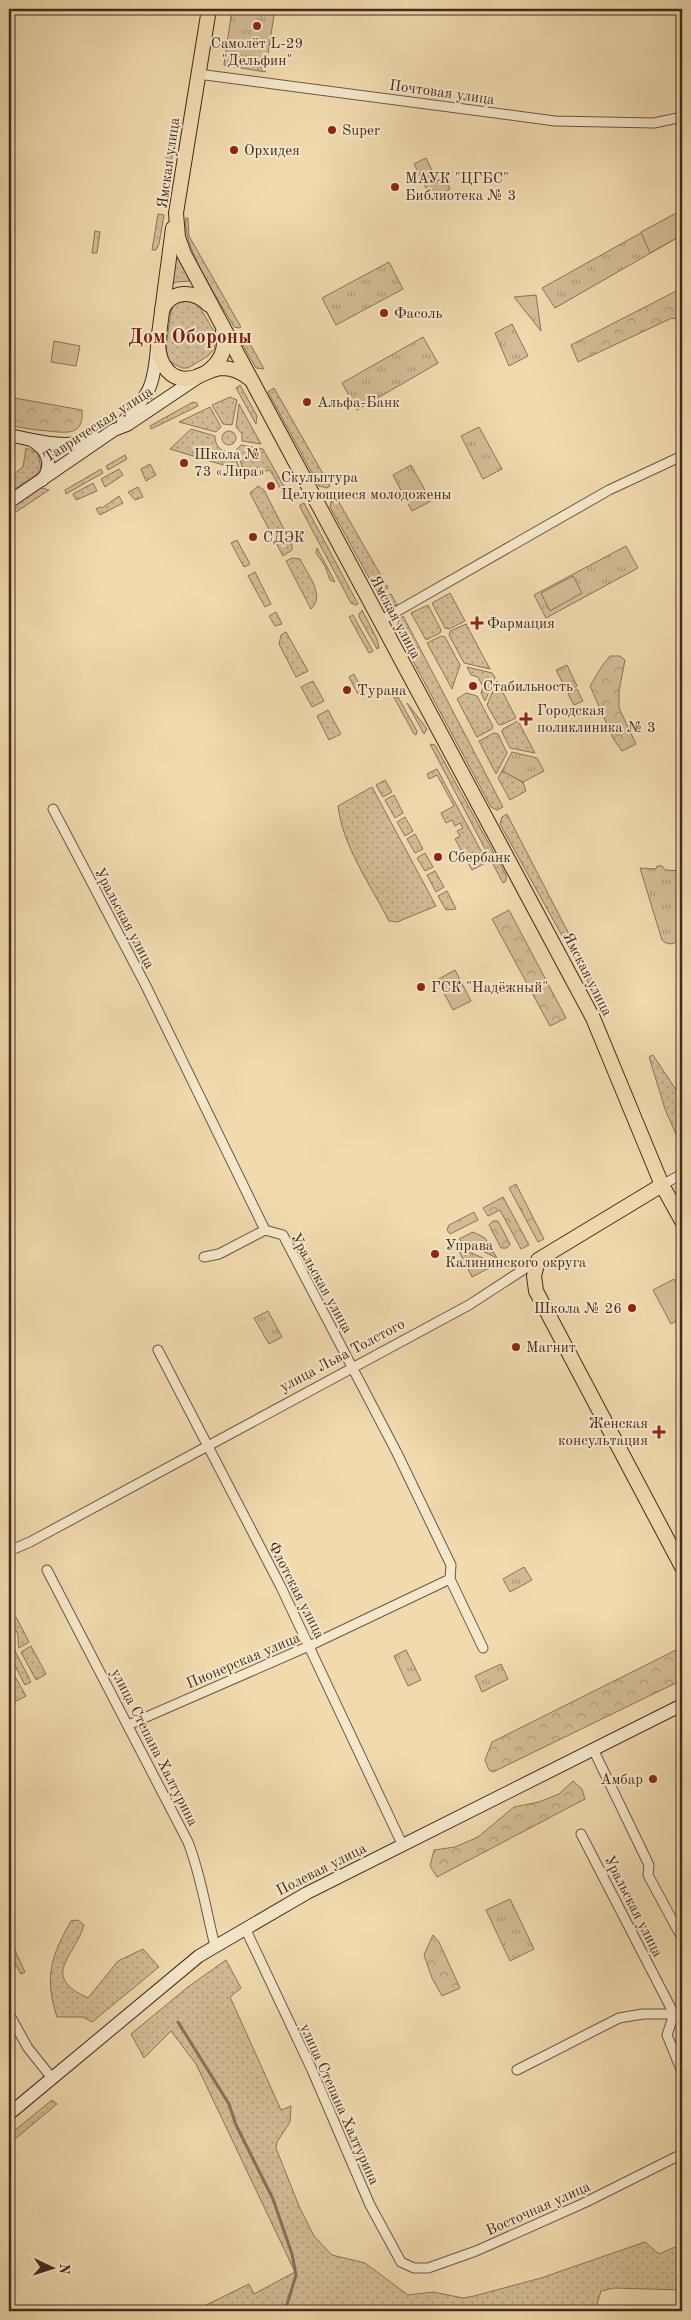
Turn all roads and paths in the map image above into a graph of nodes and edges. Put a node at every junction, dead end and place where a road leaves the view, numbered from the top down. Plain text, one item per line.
1 (209, 9) edge
2 (198, 74) junction
3 (682, 117) edge
4 (176, 213) junction
5 (214, 309) junction
6 (160, 316) junction
7 (222, 327) junction
8 (158, 342) junction
9 (205, 373) junction
10 (252, 381) junction
11 (114, 430) junction
12 (9, 435) edge
13 (33, 440) junction
14 (682, 456) edge
15 (41, 482) junction
16 (9, 502) edge
17 (380, 621) junction
18 (52, 809) dead end
19 (682, 1174) edge
20 (662, 1185) junction
21 (682, 1221) edge
22 (264, 1230) junction
23 (204, 1257) dead end
24 (538, 1260) junction
25 (158, 1350) dead end
26 (352, 1368) junction
27 (207, 1446) junction
28 (9, 1550) edge
29 (682, 1567) edge
30 (47, 1570) dead end
31 (450, 1579) junction
32 (310, 1646) junction
33 (484, 1648) dead end
34 (682, 1705) edge
35 (128, 1725) junction
36 (592, 1750) junction
37 (581, 1834) dead end
38 (403, 1846) junction
39 (245, 1928) junction
40 (682, 1938) edge
41 (215, 1946) junction
42 (9, 2014) edge
43 (674, 2014) junction
44 (517, 2070) dead end
45 (682, 2072) edge
46 (52, 2078) junction
47 (9, 2114) edge
48 (682, 2154) edge
49 (401, 2262) joint

1 - 2 main road, Ямская улица
2 - 3 street, Почтовая улица
2 - 4 main road, Ямская улица
4 - 5 main road, Ямская улица
4 - 6 main road
5 - 6 main road
5 - 7 main road, Ямская улица
6 - 8 main road
7 - 9 main road
7 - 10 main road, Ямская улица
8 - 9 main road
8 - 11 street
9 - 10 main road
9 - 11 street, Таврическая улица
10 - 17 main road, Ямская улица
11 - 13 street
11 - 15 street, Таврическая улица
12 - 13 street
13 - 15 street
14 - 17 street
15 - 16 street, Таврическая улица
17 - 20 main road, Ямская улица
18 - 22 street, Уральская улица
19 - 20 street, улица Льва Толстого
20 - 21 main road, Ямская улица
20 - 24 main road, улица Льва Толстого
22 - 23 street
22 - 26 street, Уральская улица
24 - 26 street, улица Льва Толстого
24 - 29 main road
25 - 27 street, Флотская улица
26 - 27 street, улица Льва Толстого
26 - 31 street, Уральская улица
27 - 28 street, улица Льва Толстого
27 - 32 street, Флотская улица
30 - 35 street, улица Степана Халтурина
31 - 32 street, Пионерская улица
31 - 33 street, Уральская улица
32 - 35 street, Пионерская улица
32 - 38 street, Флотская улица
34 - 36 street, Полевая улица
35 - 41 street, улица Степана Халтурина
36 - 38 street, Полевая улица
36 - 40 street, Уральская улица
37 - 43 street, Уральская улица
38 - 39 street, Полевая улица
39 - 41 street, Полевая улица
39 - 49 street, улица Степана Халтурина
41 - 46 street, Полевая улица
42 - 46 street
43 - 44 street
43 - 45 street
46 - 47 street, Полевая улица
48 - 49 street, Восточная улица

